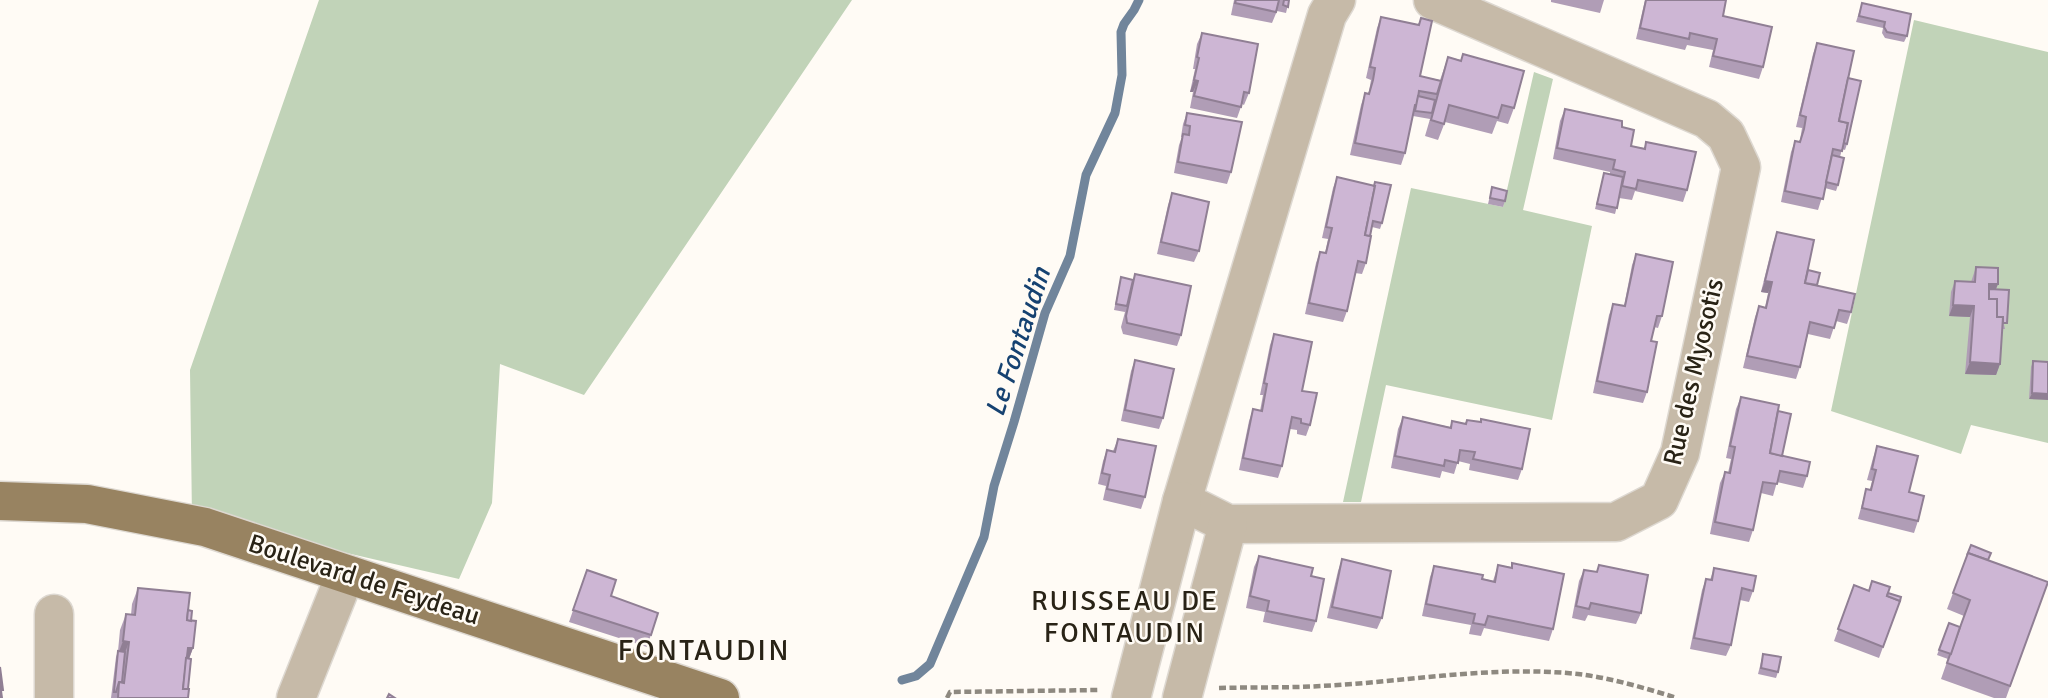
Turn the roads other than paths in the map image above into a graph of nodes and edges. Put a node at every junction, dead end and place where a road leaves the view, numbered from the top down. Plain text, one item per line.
1 (1336, 0) edge
2 (1433, 0) edge
3 (0, 501) edge
4 (1182, 501) junction
5 (1228, 524) junction
6 (343, 574) junction
7 (54, 614) dead end
8 (1183, 693) edge
9 (1132, 694) edge
10 (54, 698) edge
11 (296, 698) edge
12 (720, 698) edge

1 - 4 street
2 - 5 street, Rue des Myosotis
3 - 6 main road, Boulevard de Feydeau
4 - 5 street, Rue des Myosotis
4 - 9 street
5 - 8 street
6 - 11 street
6 - 12 main road, Boulevard de Feydeau
7 - 10 street

